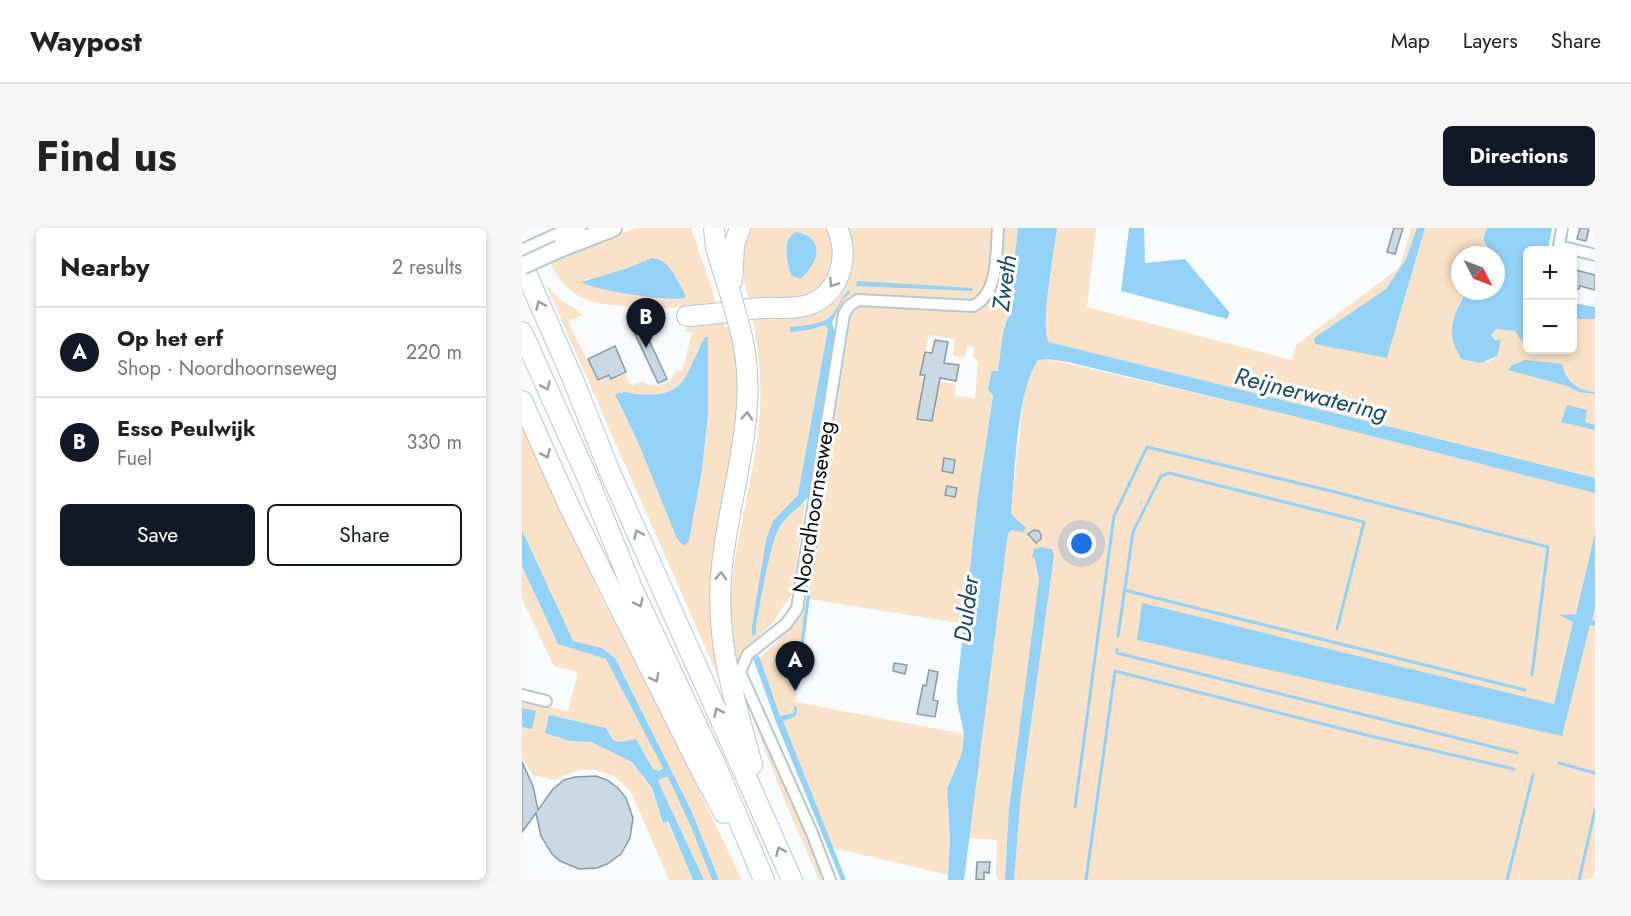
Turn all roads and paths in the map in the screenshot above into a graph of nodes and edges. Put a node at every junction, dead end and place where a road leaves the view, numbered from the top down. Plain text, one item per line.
1 (577, 228) edge
2 (613, 228) edge
3 (700, 228) edge
4 (714, 228) edge
5 (740, 228) edge
6 (837, 228) edge
7 (998, 228) edge
8 (1562, 228) edge
9 (557, 244) junction
10 (716, 248) junction
11 (522, 253) edge
12 (1595, 255) edge
13 (522, 265) edge
14 (731, 296) junction
15 (687, 316) dead end
16 (522, 332) edge
17 (522, 401) edge
18 (522, 695) edge
19 (546, 701) dead end
20 (767, 823) junction
21 (762, 880) edge
22 (792, 880) edge
23 (830, 880) edge

1 - 9 main road
2 - 9 main road
3 - 10 highway
4 - 10 highway
5 - 14 highway
6 -> 15 highway
7 - 23 street, Noordhoornseweg
8 - 12 street
9 - 11 main road
9 - 13 main road, bridge
10 - 14 highway
20 -> 13 highway
20 -> 14 highway, bridge
16 -> 21 highway
17 -> 21 highway
18 - 19 street
22 -> 20 highway

